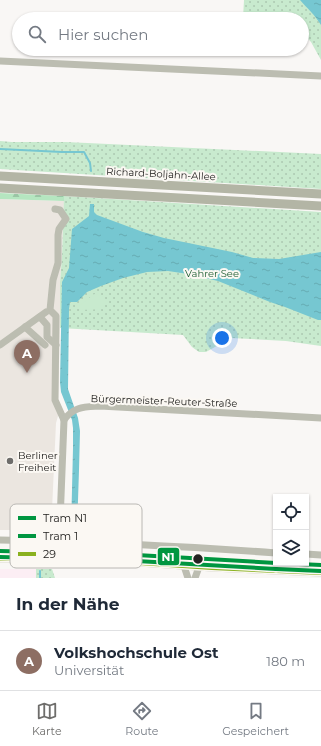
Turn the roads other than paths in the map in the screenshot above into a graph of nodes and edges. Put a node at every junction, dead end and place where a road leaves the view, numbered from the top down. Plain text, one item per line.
1 (0, 61) edge
2 (321, 76) edge
3 (0, 176) edge
4 (0, 188) edge
5 (321, 194) edge
6 (321, 206) edge
7 (55, 209) dead end
8 (46, 312) dead end
9 (40, 317) junction
10 (25, 327) junction
11 (0, 336) edge
12 (8, 339) junction
13 (0, 345) edge
14 (45, 345) dead end
15 (56, 345) junction
16 (66, 417) junction
17 (321, 418) edge
18 (61, 504) edge
19 (0, 540) edge
20 (10, 540) edge
21 (142, 545) edge
22 (273, 553) edge
23 (309, 554) edge
24 (321, 555) edge
25 (142, 563) edge
26 (184, 566) junction
27 (199, 567) junction
28 (321, 573) edge
29 (188, 578) edge
30 (195, 578) edge

1 - 2 street
3 - 5 main road, Richard-Boljahn-Allee
4 - 6 main road
7 - 15 street
8 - 9 street
9 - 10 street
9 - 15 street
10 - 12 street
10 - 14 street
11 - 12 street
12 - 13 street
15 - 16 street
16 - 17 street, Bürgermeister-Reuter-Straße
16 - 18 street
19 - 20 street
21 - 22 street
23 - 24 street
25 - 26 street
26 - 27 street
26 - 29 street
27 - 28 street
27 - 30 street

